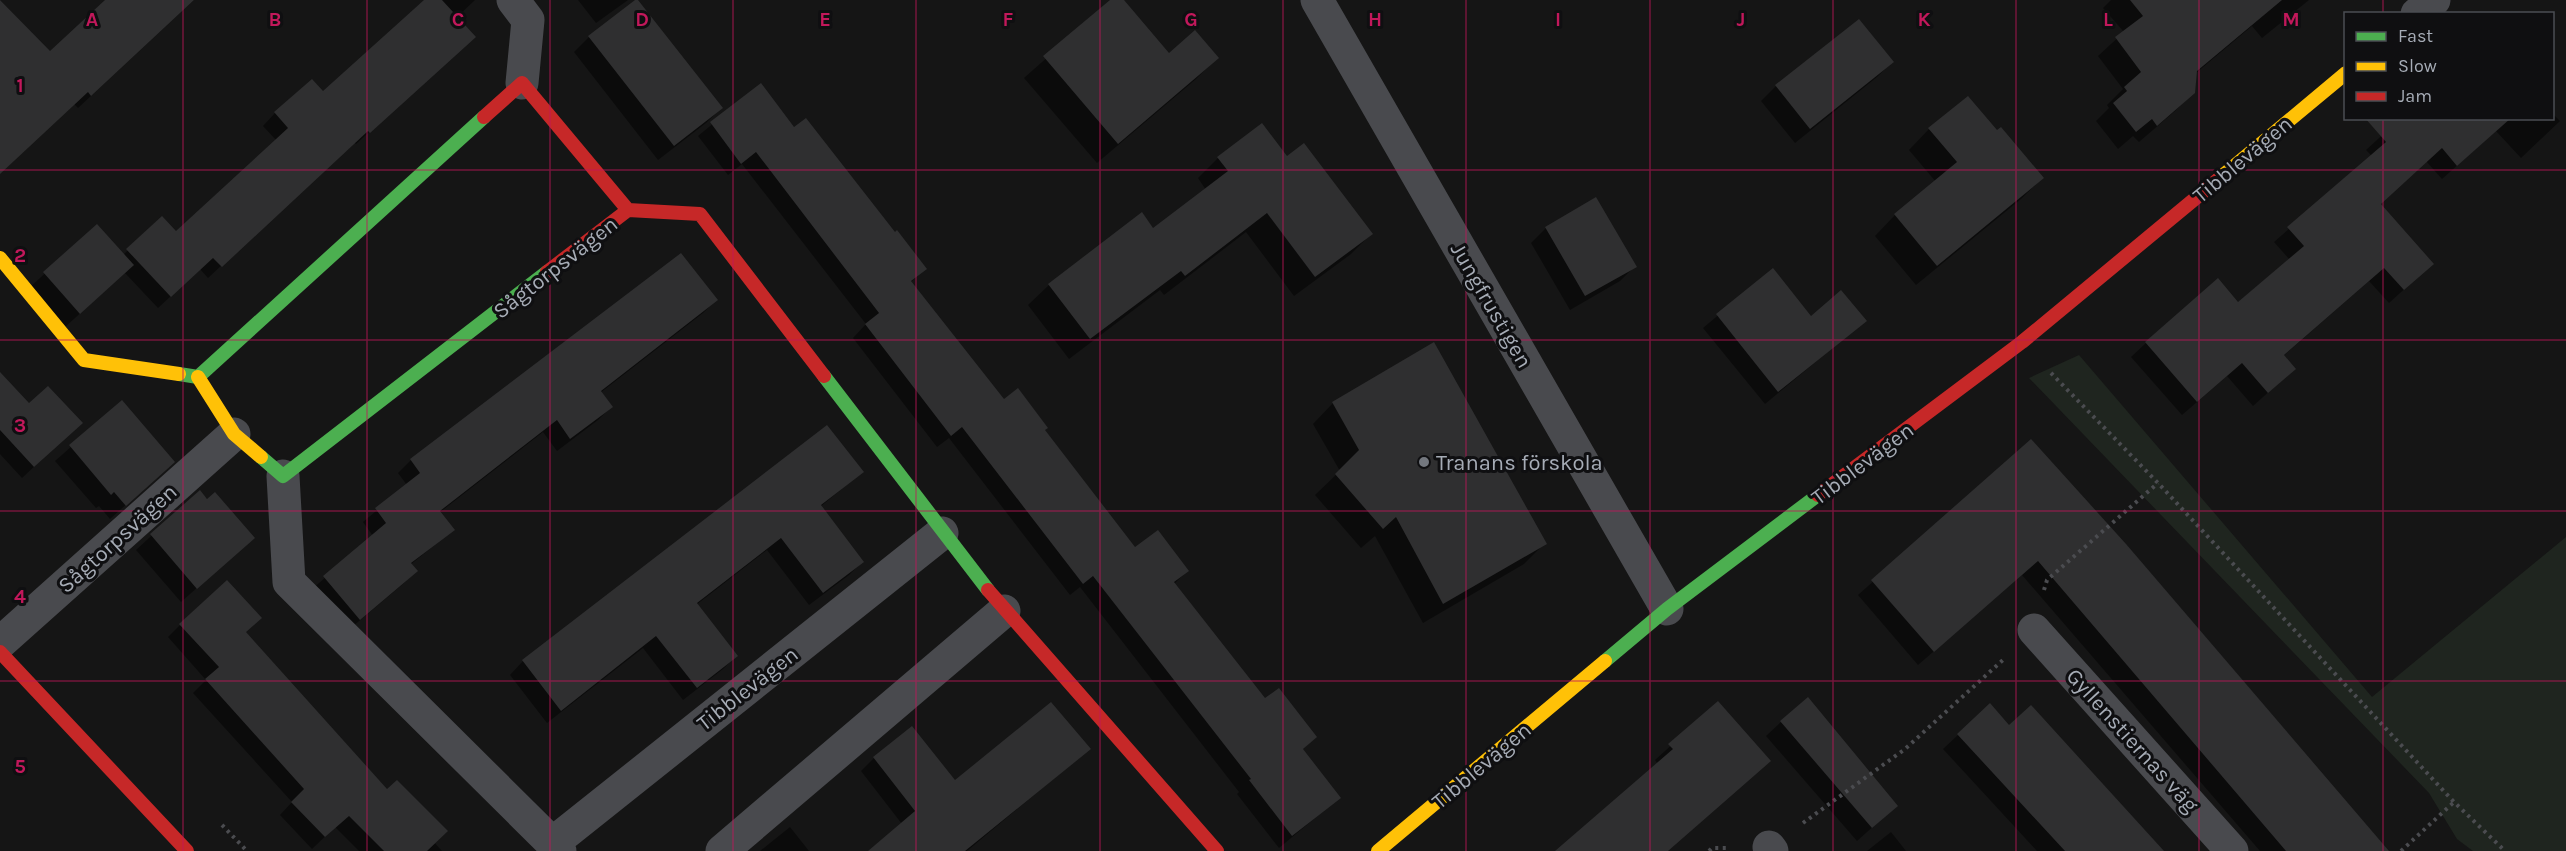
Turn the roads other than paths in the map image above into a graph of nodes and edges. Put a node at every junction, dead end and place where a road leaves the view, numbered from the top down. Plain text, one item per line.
1 (513, 0) edge
2 (1317, 0) edge
3 (2434, 0) edge
4 (2420, 12) edge
5 (2344, 75) edge
6 (522, 83) junction
7 (628, 210) junction
8 (0, 258) edge
9 (198, 377) junction
10 (234, 434) junction
11 (283, 476) junction
12 (942, 533) junction
13 (1667, 609) junction
14 (1004, 611) junction
15 (2034, 630) road end
16 (0, 643) edge
17 (0, 652) edge
18 (556, 847) edge
19 (187, 851) edge
20 (722, 851) edge
21 (1216, 851) edge
22 (1378, 851) edge
23 (2232, 851) edge

1 - 6 street
2 - 13 street, Jungfrustigen
3 - 4 street
5 - 13 street, Tibblevägen
6 - 7 street, Sågtorpsvägen
6 - 9 street
7 - 11 street, Sågtorpsvägen
7 - 12 street
8 - 9 street
9 - 10 street
10 - 11 street
10 - 16 street, Sågtorpsvägen
11 - 18 street, Tibblevägen
12 - 14 street
12 - 18 street, Tibblevägen
13 - 22 street, Tibblevägen
14 - 20 street
14 - 21 street
15 - 23 street, Gyllenstiernas väg
17 - 19 street

